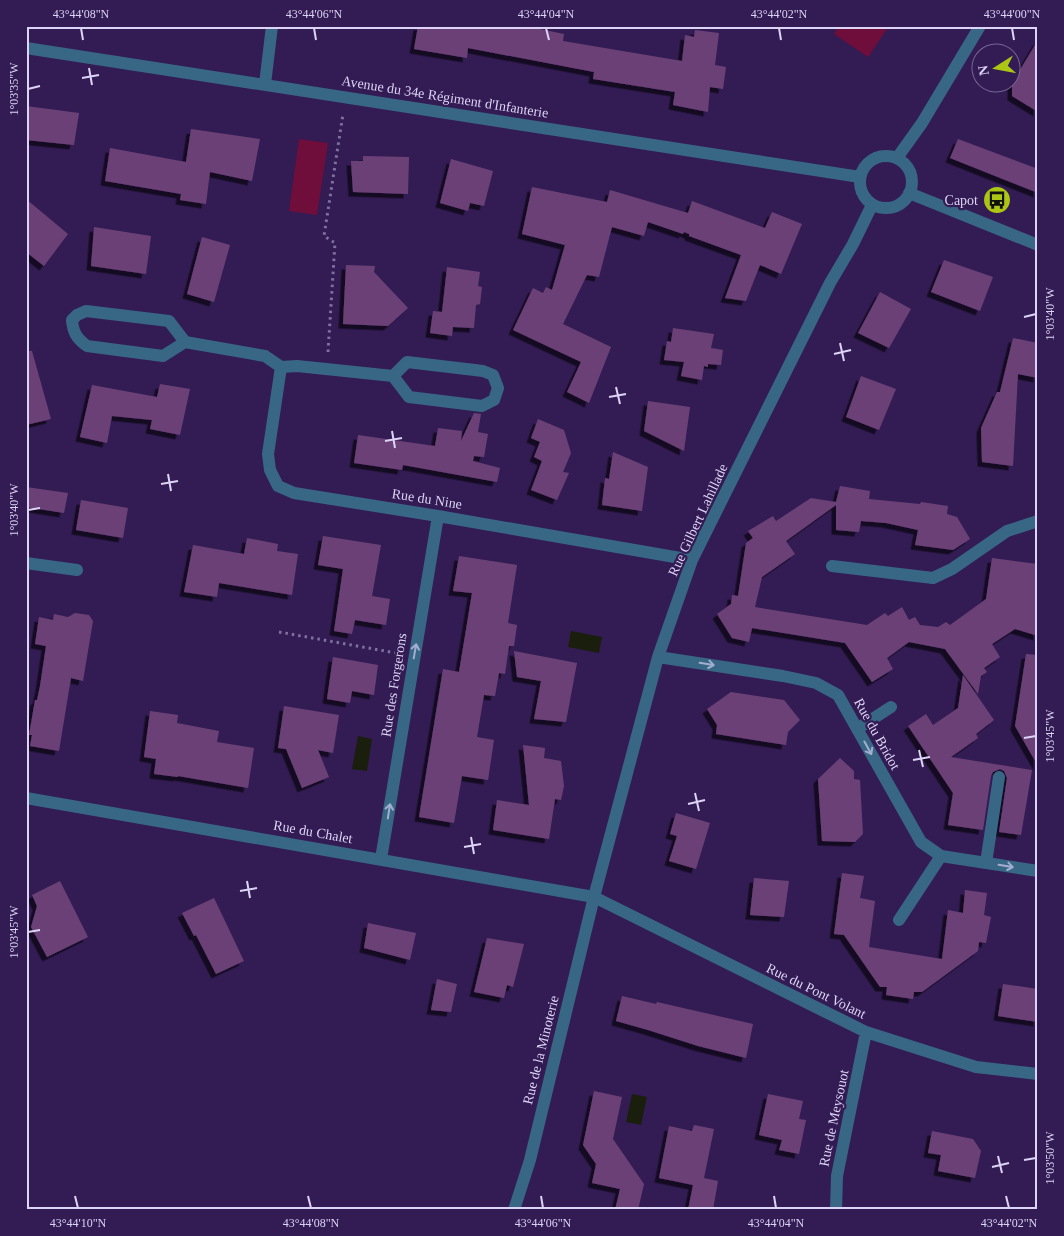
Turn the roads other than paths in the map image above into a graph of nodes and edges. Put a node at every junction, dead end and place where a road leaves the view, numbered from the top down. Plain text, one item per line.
1 (272, 26) edge
2 (980, 26) edge
3 (26, 48) edge
4 (265, 84) junction
5 (897, 158) junction
6 (860, 177) junction
7 (909, 193) junction
8 (872, 205) junction
9 (1038, 244) edge
10 (185, 342) junction
11 (281, 367) junction
12 (393, 376) junction
13 (438, 516) junction
14 (1038, 521) edge
15 (692, 560) junction
16 (26, 563) edge
17 (832, 566) dead end
18 (77, 570) dead end
19 (658, 657) junction
20 (891, 708) dead end
21 (857, 729) junction
22 (999, 777) dead end
23 (26, 798) edge
24 (941, 856) junction
25 (381, 860) junction
26 (986, 863) junction
27 (1038, 871) edge
28 (594, 897) junction
29 (899, 920) dead end
30 (866, 1032) junction
31 (1038, 1074) edge
32 (514, 1210) edge
33 (836, 1210) edge

1 - 4 street
2 - 5 street
3 - 4 street, Avenue du 34e Régiment d'Infanterie
4 - 6 street, Avenue du 34e Régiment d'Infanterie
5 - 6 street
5 - 7 street
6 - 8 street
7 - 8 street
7 - 9 street
8 - 15 street, Rue Gilbert Lahillade
10 - 10 street
10 - 11 street
11 - 12 street
11 - 13 street, Rue du Nine
12 - 12 street
13 - 15 street, Rue du Nine
25 -> 13 street, Rue des Forgerons
14 - 17 street
15 - 19 street, Rue Gilbert Lahillade
16 - 18 street
19 -> 21 street, Rue du Bridot
19 - 28 street, Rue Gilbert Lahillade
20 - 21 street
21 -> 24 street, Rue du Bridot
22 - 26 street
23 - 25 street, Rue du Chalet
24 - 26 street, Rue du Bridot
24 - 29 street
25 - 28 street, Rue du Chalet
26 -> 27 street, Rue du Bridot
28 - 30 street, Rue du Pont Volant
28 - 32 street, Rue de la Minoterie
30 - 31 street, Rue du Pont Volant
30 - 33 street, Rue de Meysouot

